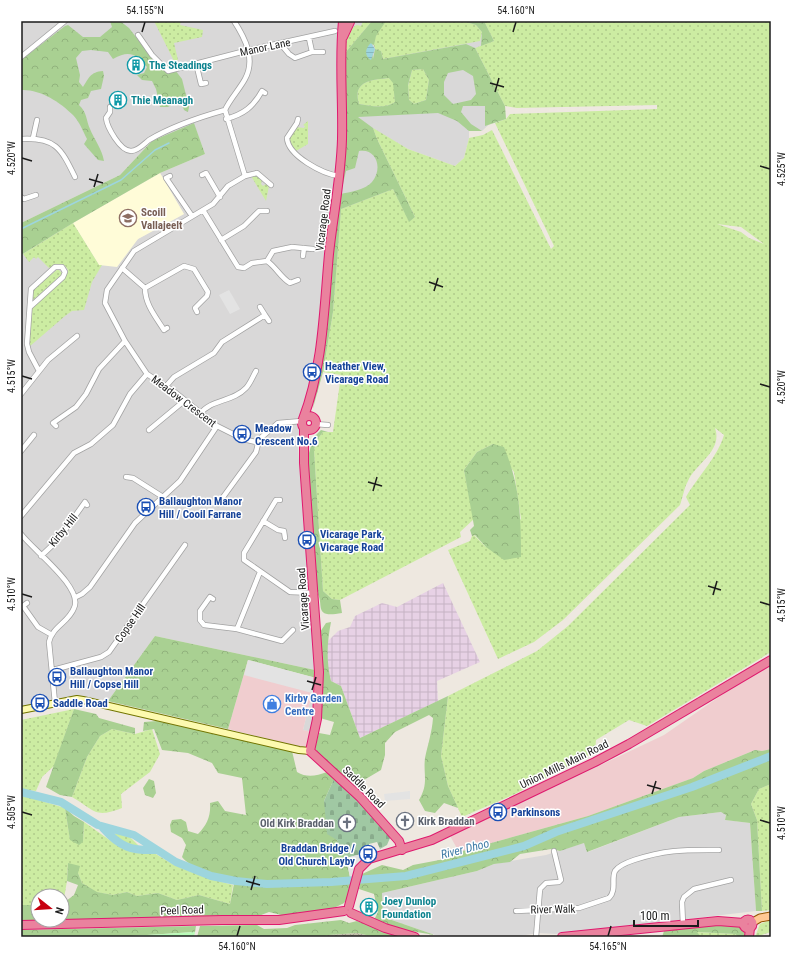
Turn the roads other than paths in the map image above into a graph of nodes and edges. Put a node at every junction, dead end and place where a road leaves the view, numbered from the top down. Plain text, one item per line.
1 (65, 21) edge
2 (234, 21) edge
3 (347, 21) edge
4 (335, 31) dead end
5 (138, 36) dead end
6 (309, 38) junction
7 (284, 48) dead end
8 (249, 50) junction
9 (312, 52) junction
10 (323, 52) dead end
11 (21, 57) edge
12 (196, 64) junction
13 (206, 83) dead end
14 (265, 92) dead end
15 (110, 107) dead end
16 (225, 110) junction
17 (226, 119) junction
18 (37, 120) dead end
19 (299, 122) dead end
20 (33, 138) junction
21 (21, 140) edge
22 (206, 173) dead end
23 (170, 176) dead end
24 (244, 176) junction
25 (339, 176) junction
26 (75, 177) dead end
27 (266, 180) junction
28 (262, 184) dead end
29 (271, 185) dead end
30 (36, 195) dead end
31 (21, 197) edge
32 (220, 197) junction
33 (203, 210) junction
34 (267, 211) dead end
35 (192, 216) junction
36 (221, 240) junction
37 (304, 248) junction
38 (313, 249) dead end
39 (303, 256) dead end
40 (267, 261) junction
41 (122, 268) junction
42 (298, 280) dead end
43 (290, 283) junction
44 (145, 288) junction
45 (290, 289) dead end
46 (30, 307) junction
47 (260, 307) dead end
48 (195, 308) dead end
49 (265, 315) junction
50 (269, 321) dead end
51 (167, 328) dead end
52 (77, 336) dead end
53 (125, 341) junction
54 (39, 371) junction
55 (256, 371) dead end
56 (147, 374) junction
57 (166, 386) junction
58 (21, 394) edge
59 (184, 401) junction
60 (309, 403) junction
61 (200, 414) junction
62 (53, 423) dead end
63 (301, 423) junction
64 (314, 424) junction
65 (328, 425) dead end
66 (217, 426) junction
67 (157, 432) dead end
68 (34, 435) dead end
69 (259, 440) junction
70 (305, 446) junction
71 (21, 451) edge
72 (126, 476) dead end
73 (163, 497) junction
74 (277, 499) dead end
75 (85, 502) dead end
76 (218, 504) dead end
77 (21, 516) edge
78 (263, 521) junction
79 (21, 534) edge
80 (285, 538) dead end
81 (185, 545) dead end
82 (41, 556) junction
83 (260, 572) junction
84 (314, 593) junction
85 (76, 596) junction
86 (210, 597) dead end
87 (27, 603) dead end
88 (237, 630) junction
89 (293, 630) dead end
90 (52, 635) junction
91 (771, 660) edge
92 (53, 670) junction
93 (55, 703) junction
94 (21, 710) edge
95 (310, 751) junction
96 (402, 850) junction
97 (719, 850) dead end
98 (554, 851) dead end
99 (731, 880) dead end
100 (348, 909) junction
101 (516, 911) dead end
102 (538, 911) junction
103 (771, 916) edge
104 (682, 924) junction
105 (21, 925) edge
106 (749, 925) junction
107 (415, 937) edge
108 (536, 937) edge
109 (562, 937) edge
110 (750, 937) edge

1 - 11 street
2 - 8 street
3 - 25 highway, Vicarage Road
4 - 6 street, Manor Lane
5 - 12 street, Manor Lane
6 - 8 street, Manor Lane
6 - 9 street
7 - 9 street
8 - 12 street, Manor Lane
8 - 16 street
9 - 10 street
12 - 13 street
14 - 17 street
15 - 16 street
16 - 17 street
17 - 24 street
18 - 20 street
19 - 25 street
20 - 21 street
20 - 26 street
22 - 32 street
23 - 35 street
24 - 27 street
24 - 32 street, Meadow Crescent
25 - 60 highway, Vicarage Road
27 - 28 street
27 - 29 street
30 - 31 street
32 - 33 street, Meadow Crescent
33 - 35 street, Meadow Crescent
33 - 36 street
34 - 36 street
35 - 41 street, Meadow Crescent
36 - 40 street
37 - 38 street
37 - 39 street
37 - 40 street
40 - 43 street
41 - 44 street
41 - 53 street, Meadow Crescent
42 - 43 street
43 - 45 street
44 - 48 street
44 - 51 street
46 - 46 street
46 - 54 street
47 - 49 street
49 - 50 street
49 - 57 street
52 - 54 street
53 - 56 street, Meadow Crescent
53 - 62 street
54 - 58 street
55 - 61 street
56 - 57 street, Meadow Crescent
56 - 77 street
57 - 59 street, Meadow Crescent
59 - 61 street, Meadow Crescent
59 - 67 street
60 - 63 highway, Vicarage Road
60 - 64 highway, Vicarage Road
61 - 66 street, Meadow Crescent
63 - 64 highway
63 - 64 highway
63 - 69 street
63 - 70 highway, Vicarage Road
64 - 65 street
64 - 70 highway, Vicarage Road
66 - 69 street, Meadow Crescent
66 - 73 street
68 - 71 street
69 - 76 street
70 - 84 highway, Vicarage Road
72 - 73 street
73 - 85 street
74 - 78 street
75 - 82 street, Kirby Hill
78 - 80 street
78 - 83 street
79 - 82 street
81 - 92 street, Copse Hill
82 - 85 street
83 - 84 street
83 - 88 street
84 - 95 highway, Vicarage Road
85 - 90 street
86 - 88 street
87 - 90 street
88 - 89 street
90 - 92 street
91 - 96 highway, Union Mills Main Road
92 - 93 street
93 - 94 main road
93 - 95 main road
95 - 96 highway, Saddle Road
96 - 100 highway, Union Mills Main Road
97 - 102 street, River Walk
98 - 102 street
99 - 104 street
100 - 105 highway, Peel Road
100 - 107 highway
101 - 102 street, River Walk
102 - 108 street
103 - 106 main road
104 - 106 highway
104 - 109 highway
106 - 110 highway

